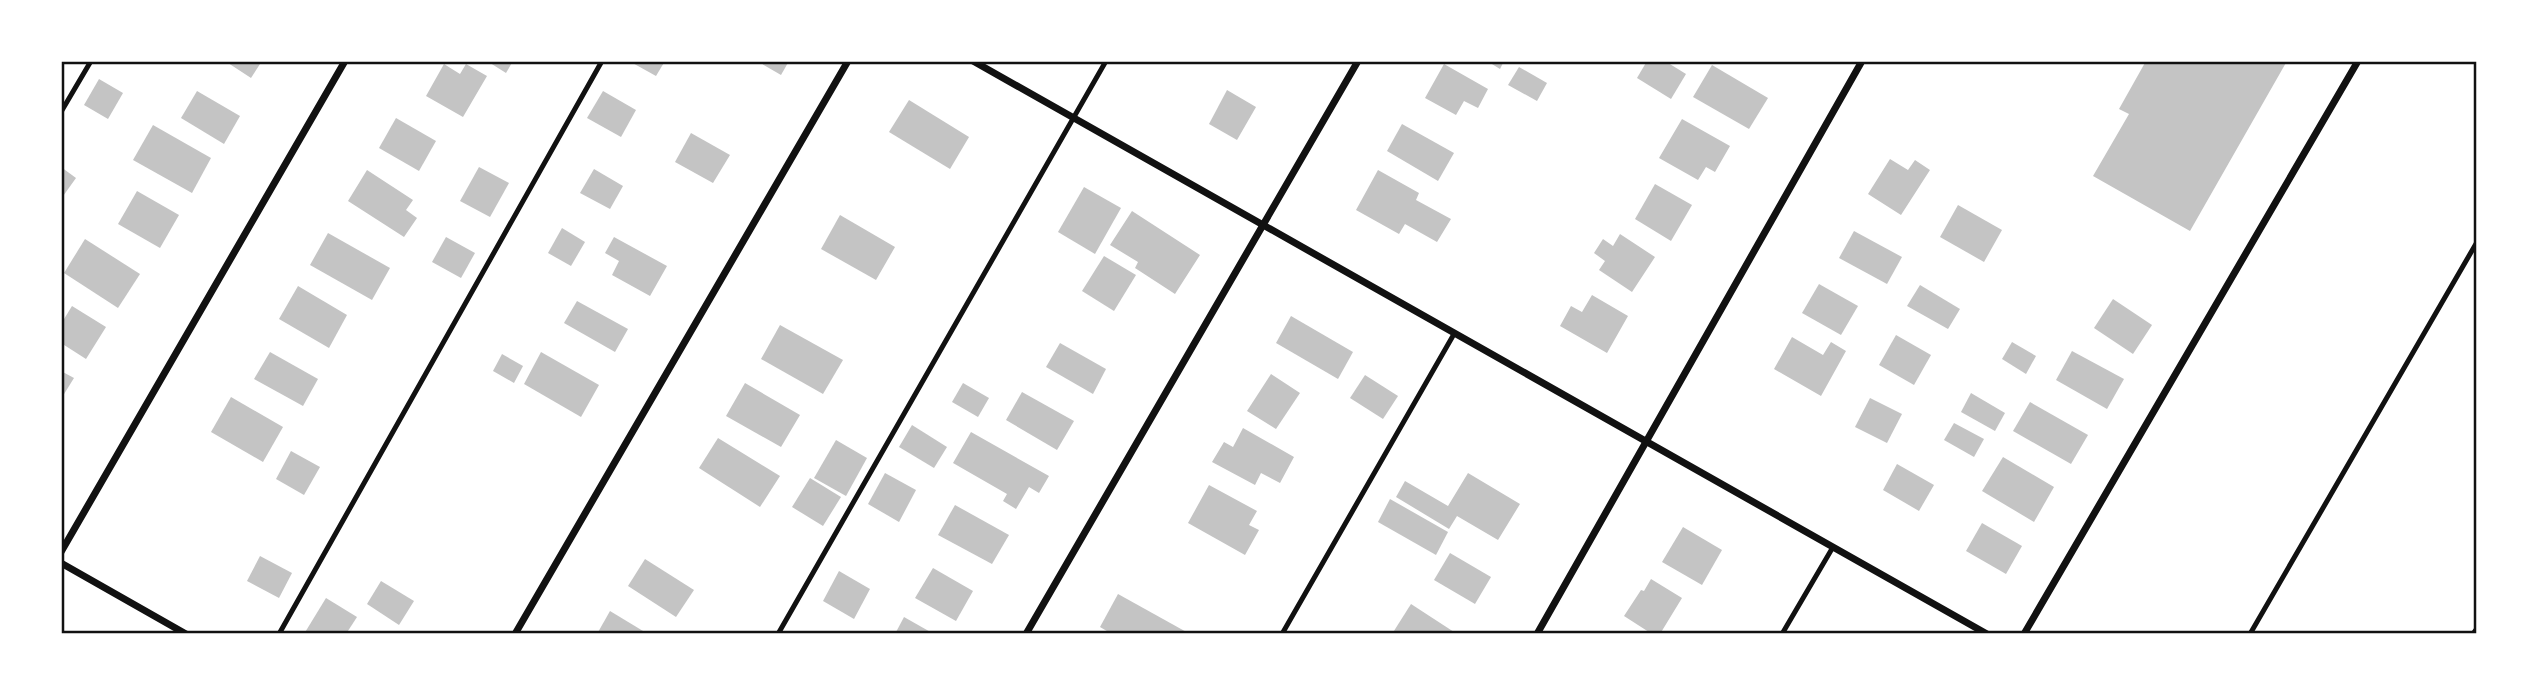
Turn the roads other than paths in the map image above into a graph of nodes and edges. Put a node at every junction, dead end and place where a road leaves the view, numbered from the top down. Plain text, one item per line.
1 (91, 61) edge
2 (345, 61) edge
3 (601, 61) edge
4 (848, 61) edge
5 (973, 61) edge
6 (1106, 61) edge
7 (1359, 61) edge
8 (1862, 61) edge
9 (2357, 61) edge
10 (61, 112) edge
11 (1073, 119) junction
12 (1263, 226) junction
13 (2477, 242) edge
14 (1454, 334) junction
15 (1647, 443) junction
16 (1833, 547) junction
17 (61, 552) edge
18 (61, 563) edge
19 (186, 634) edge
20 (279, 634) edge
21 (515, 634) edge
22 (778, 634) edge
23 (1026, 634) edge
24 (1282, 634) edge
25 (1537, 634) edge
26 (1782, 634) edge
27 (1987, 634) edge
28 (2024, 634) edge
29 (2250, 634) edge

1 - 10 lane
2 - 17 street
3 - 20 lane
4 - 21 street
5 - 11 street
6 - 11 lane
7 - 12 street
8 - 15 street
9 - 28 street
11 - 12 street
11 - 22 lane
12 - 14 street
12 - 23 street
13 - 29 lane
14 - 15 street
14 - 24 lane
15 - 16 street
15 - 25 street
16 - 26 lane
16 - 27 street
18 - 19 street

